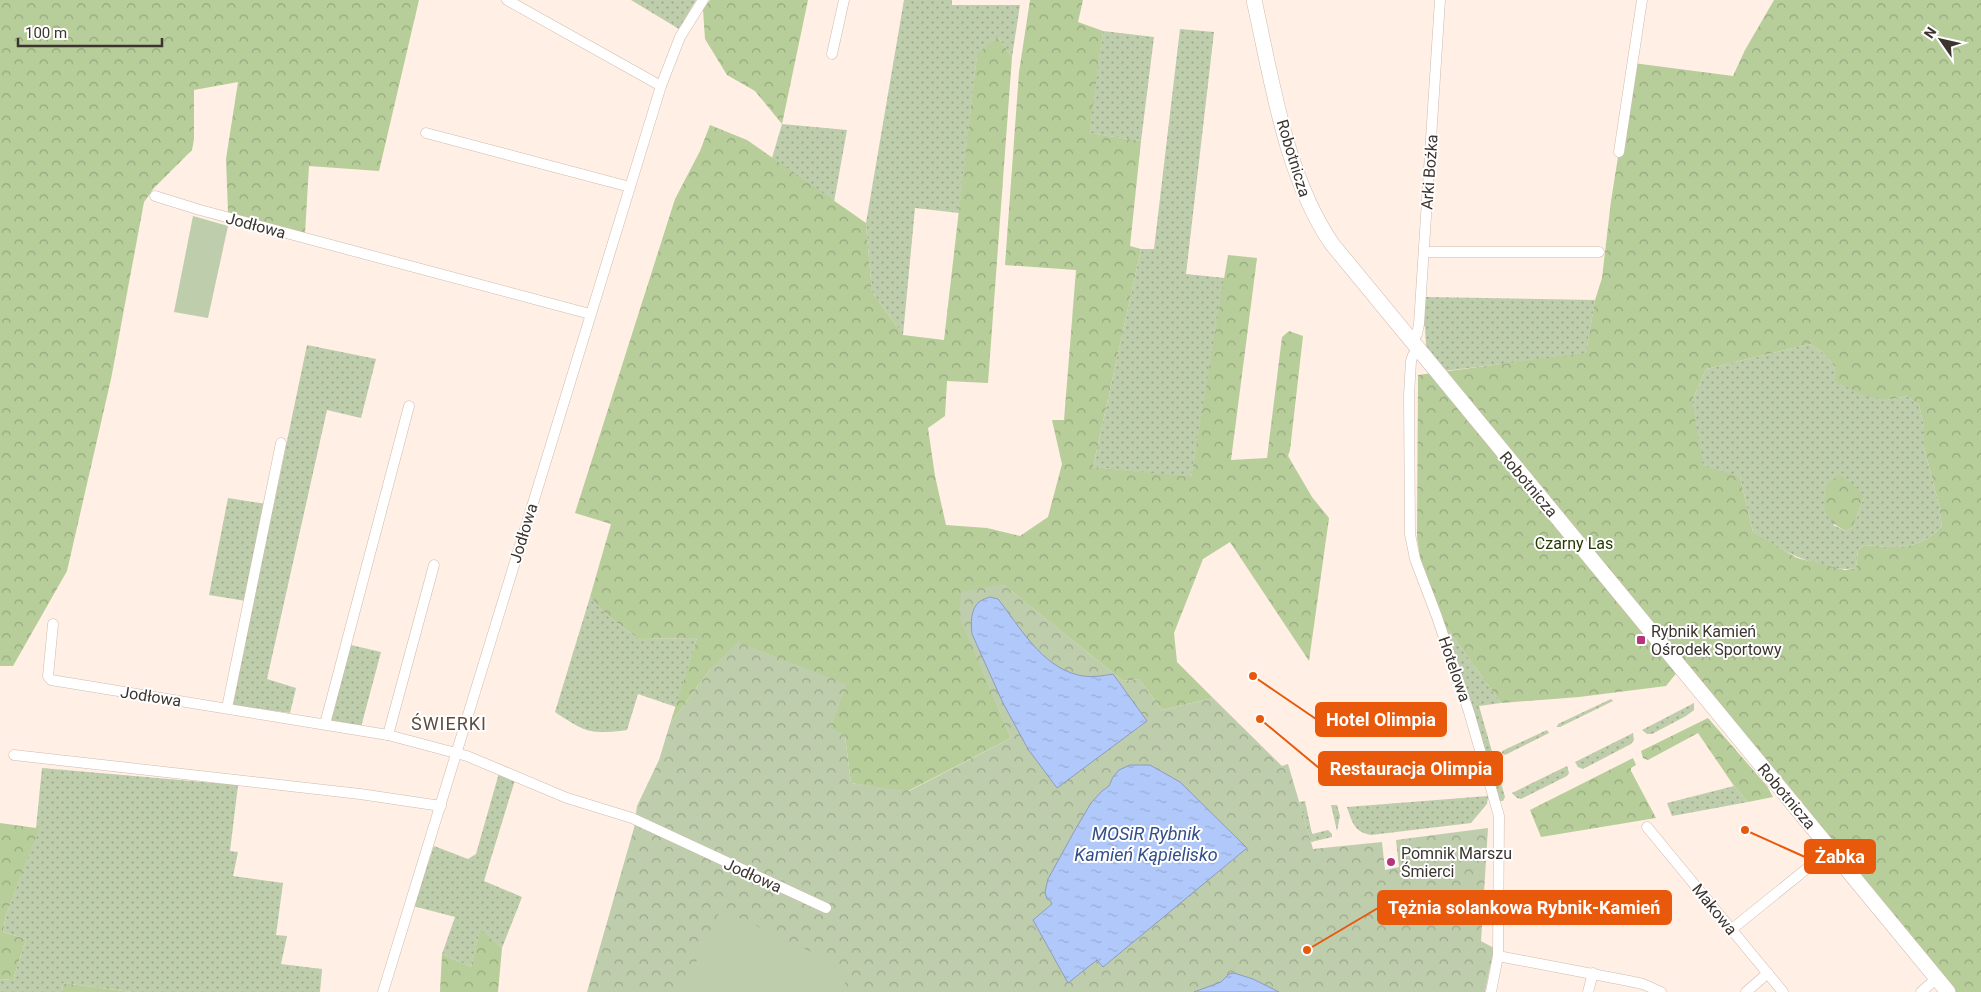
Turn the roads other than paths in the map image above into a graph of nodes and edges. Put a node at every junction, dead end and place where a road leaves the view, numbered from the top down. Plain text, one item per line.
1 (507, 0) edge
2 (703, 0) edge
3 (844, 0) edge
4 (1254, 0) edge
5 (1440, 0) edge
6 (1642, 0) edge
7 (832, 54) dead end
8 (661, 86) junction
9 (426, 133) dead end
10 (1619, 152) dead end
11 (630, 187) junction
12 (155, 196) dead end
13 (1424, 252) junction
14 (1599, 252) dead end
15 (590, 314) junction
16 (1415, 346) junction
17 (410, 406) dead end
18 (281, 442) dead end
19 (434, 565) dead end
20 (53, 624) dead end
21 (227, 708) junction
22 (324, 724) junction
23 (388, 735) junction
24 (456, 753) junction
25 (14, 756) dead end
26 (441, 806) junction
27 (1647, 826) dead end
28 (1831, 849) junction
29 (826, 908) dead end
30 (1732, 929) junction
31 (1498, 956) junction
32 (1768, 973) junction
33 (1593, 974) junction
34 (1937, 978) junction
35 (383, 992) edge
36 (1491, 992) edge
37 (1588, 992) edge
38 (1661, 992) edge
39 (1746, 992) edge
40 (1784, 992) edge
41 (1921, 992) edge
42 (1948, 992) edge

1 - 8 street
2 - 8 street, Jodłowa
3 - 7 street
4 - 16 street, Robotnicza
5 - 13 street, Arki Bożka
6 - 10 street
8 - 11 street, Jodłowa
9 - 11 street
11 - 15 street, Jodłowa
12 - 15 street, Jodłowa
13 - 14 street
13 - 16 street, Arki Bożka
15 - 24 street, Jodłowa
16 - 28 street, Robotnicza
16 - 31 street, Hotelowa
17 - 22 street
18 - 21 street
19 - 23 street
20 - 21 street, Jodłowa
21 - 22 street, Jodłowa
22 - 23 street, Jodłowa
23 - 24 street, Jodłowa
24 - 26 street, Jodłowa
24 - 29 street, Jodłowa
25 - 26 street
26 - 35 street, Jodłowa
27 - 30 street, Makowa
28 - 30 street
28 - 34 street, Robotnicza
30 - 32 street, Makowa
31 - 33 street
31 - 36 street, Hotelowa
32 - 39 street
32 - 40 street, Makowa
33 - 37 street
33 - 38 street
34 - 41 street
34 - 42 street, Robotnicza

